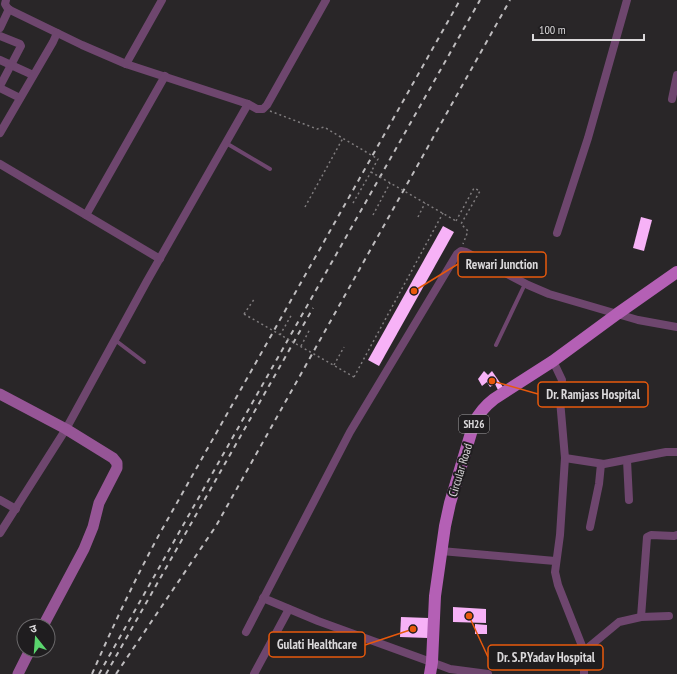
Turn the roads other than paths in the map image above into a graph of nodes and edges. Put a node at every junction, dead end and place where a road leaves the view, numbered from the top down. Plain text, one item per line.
1 (6, 0) edge
2 (162, 0) edge
3 (326, 0) edge
4 (627, 0) edge
5 (9, 9) junction
6 (0, 28) edge
7 (56, 33) junction
8 (0, 36) edge
9 (0, 60) edge
10 (126, 64) junction
11 (12, 65) junction
12 (33, 75) junction
13 (677, 75) edge
14 (165, 76) junction
15 (0, 87) edge
16 (20, 98) junction
17 (672, 99) dead end
18 (248, 104) junction
19 (0, 133) edge
20 (226, 143) junction
21 (0, 164) edge
22 (270, 169) dead end
23 (86, 215) junction
24 (557, 233) dead end
25 (160, 259) junction
26 (677, 272) edge
27 (525, 284) junction
28 (617, 314) junction
29 (677, 327) edge
30 (115, 340) junction
31 (496, 345) dead end
32 (553, 361) junction
33 (144, 362) dead end
34 (562, 388) junction
35 (602, 388) dead end
36 (0, 394) edge
37 (66, 429) junction
38 (677, 452) edge
39 (565, 458) junction
40 (628, 460) junction
41 (601, 464) junction
42 (0, 500) edge
43 (629, 500) dead end
44 (16, 509) junction
45 (590, 527) dead end
46 (0, 533) edge
47 (677, 535) edge
48 (441, 551) junction
49 (556, 561) junction
50 (263, 598) junction
51 (289, 609) junction
52 (669, 616) dead end
53 (47, 618) edge
54 (641, 618) junction
55 (246, 632) dead end
56 (584, 651) junction
57 (26, 658) edge
58 (431, 668) edge
59 (18, 674) edge
60 (254, 674) edge
61 (488, 674) edge
62 (584, 674) edge

1 - 5 street
2 - 10 street
3 - 18 street
4 - 24 street
5 - 6 street
5 - 7 street
7 - 10 street
7 - 12 street
8 - 11 street
9 - 11 street
10 - 14 street
11 - 12 street
11 - 15 street
12 - 16 street
13 - 17 street
14 - 18 street
14 - 23 street
15 - 16 street
16 - 19 street
18 - 20 street
20 - 22 lane
20 - 25 street
21 - 23 street
23 - 25 street
25 - 30 street
26 - 28 main road, Circular Road / SH26
27 - 28 street
27 - 31 lane
27 - 50 street
28 - 29 street
28 - 32 main road, Circular Road / SH26
30 - 33 lane
30 - 37 street
32 - 34 street
32 - 48 main road, Circular Road / SH26
34 - 35 street
34 - 39 street
36 - 37 street
37 - 44 street
37 - 53 street
38 - 40 street
39 - 41 street
39 - 49 street
40 - 41 street
40 - 43 street
41 - 45 street
42 - 44 street
44 - 46 street
47 - 54 street
48 - 49 street
48 - 58 main road, Circular Road / SH26
49 - 56 street
50 - 51 street
50 - 55 street
51 - 58 street
51 - 60 street
52 - 54 street
54 - 56 street
56 - 62 street
57 - 59 street
58 - 61 street

